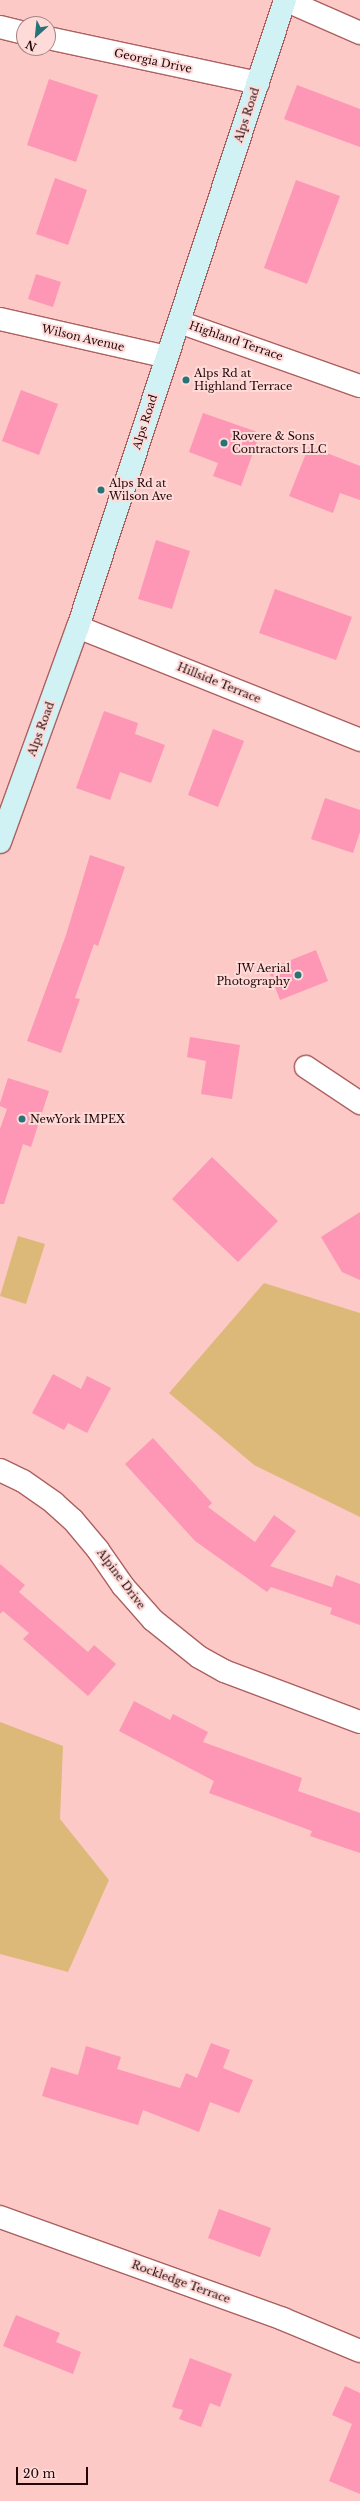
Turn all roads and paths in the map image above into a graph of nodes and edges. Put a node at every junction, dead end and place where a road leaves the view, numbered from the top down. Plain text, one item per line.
1 (285, 0) edge
2 (0, 27) edge
3 (16, 31) edge
4 (360, 33) edge
5 (56, 40) edge
6 (258, 83) junction
7 (0, 319) edge
8 (178, 322) junction
9 (167, 356) junction
10 (360, 386) edge
11 (78, 627) junction
12 (360, 740) edge
13 (0, 842) edge
14 (306, 1067) dead end
15 (360, 1103) edge
16 (0, 1470) edge
17 (360, 1722) edge
18 (0, 2217) edge
19 (360, 2351) edge

1 - 4 street
1 - 6 main road, Alps Road
2 - 3 street
5 - 6 street, Georgia Drive
6 - 8 main road, Alps Road
7 - 9 street, Wilson Avenue
8 - 9 main road, Alps Road
8 - 10 street, Highland Terrace
9 - 11 main road, Alps Road
11 - 12 street, Hillside Terrace
11 - 13 main road, Alps Road
14 - 15 street
16 - 17 street, Alpine Drive
18 - 19 street, Rockledge Terrace

